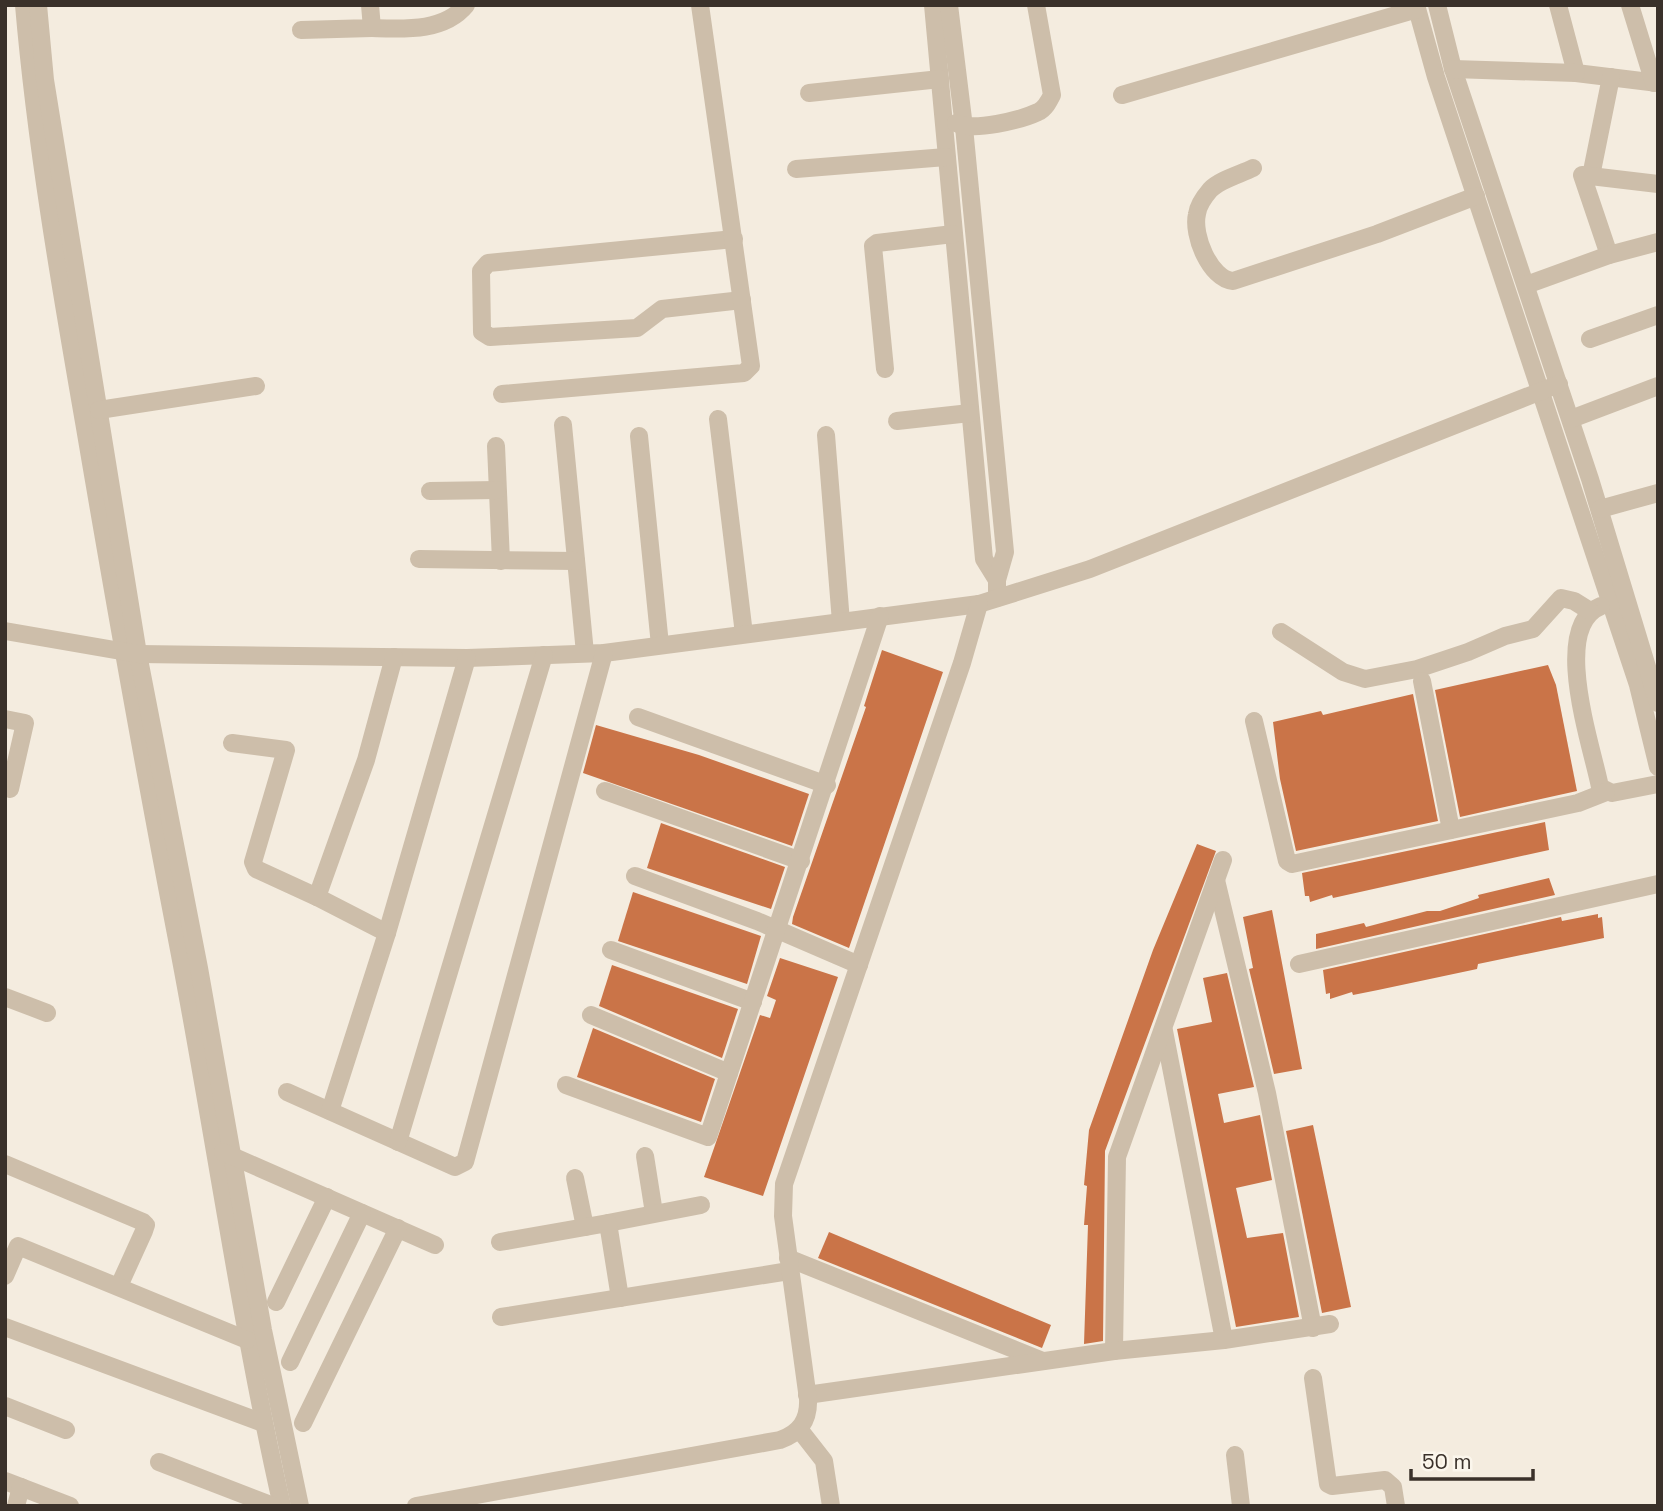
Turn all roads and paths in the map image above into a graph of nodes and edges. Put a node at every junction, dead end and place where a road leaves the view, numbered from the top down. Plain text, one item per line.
1 (24, 5) edge
2 (38, 5) edge
3 (370, 5) edge
4 (466, 5) edge
5 (700, 5) edge
6 (933, 5) edge
7 (949, 5) edge
8 (1036, 5) edge
9 (1437, 5) edge
10 (1558, 5) edge
11 (1630, 5) edge
12 (1416, 7) edge
13 (372, 28) junction
14 (301, 30) dead end
15 (1453, 69) junction
16 (1576, 73) junction
17 (1611, 77) junction
18 (940, 79) junction
19 (1656, 83) edge
20 (809, 93) dead end
21 (1122, 96) dead end
22 (945, 117) junction
23 (964, 127) junction
24 (946, 157) junction
25 (1253, 168) dead end
26 (796, 169) dead end
27 (1591, 176) junction
28 (1658, 184) edge
29 (1476, 196) junction
30 (953, 234) junction
31 (733, 239) junction
32 (1658, 242) edge
33 (1608, 255) junction
34 (1526, 285) junction
35 (742, 300) junction
36 (1658, 315) edge
37 (1590, 339) dead end
38 (986, 357) junction
39 (965, 360) junction
40 (885, 369) dead end
41 (1559, 384) junction
42 (256, 386) dead end
43 (1658, 386) edge
44 (1541, 392) junction
45 (502, 394) dead end
46 (99, 410) junction
47 (970, 413) junction
48 (718, 419) dead end
49 (1571, 419) junction
50 (897, 421) dead end
51 (563, 425) dead end
52 (826, 435) dead end
53 (639, 436) dead end
54 (496, 446) dead end
55 (497, 490) junction
56 (430, 491) dead end
57 (1658, 493) edge
58 (1600, 509) junction
59 (419, 559) dead end
60 (501, 561) junction
61 (576, 561) junction
62 (997, 589) junction
63 (1610, 603) junction
64 (979, 604) junction
65 (1590, 611) junction
66 (880, 616) junction
67 (841, 622) junction
68 (5, 631) edge
69 (1281, 632) dead end
70 (744, 635) junction
71 (660, 645) junction
72 (130, 652) junction
73 (585, 653) junction
74 (604, 653) junction
75 (544, 655) junction
76 (394, 657) junction
77 (467, 658) junction
78 (1422, 681) dead end
79 (1658, 703) edge
80 (638, 717) dead end
81 (5, 719) edge
82 (1254, 721) dead end
83 (232, 743) dead end
84 (1658, 767) edge
85 (1658, 784) edge
86 (827, 785) junction
87 (10, 789) dead end
88 (605, 790) dead end
89 (1606, 792) junction
90 (1451, 831) junction
91 (1223, 860) dead end
92 (801, 861) junction
93 (635, 876) dead end
94 (1216, 880) junction
95 (1658, 884) edge
96 (317, 897) junction
97 (778, 930) junction
98 (387, 933) junction
99 (611, 950) dead end
100 (1299, 964) dead end
101 (859, 965) junction
102 (5, 996) edge
103 (753, 1002) junction
104 (47, 1013) dead end
105 (592, 1015) dead end
106 (1164, 1029) junction
107 (729, 1073) junction
108 (566, 1085) dead end
109 (287, 1092) dead end
110 (330, 1111) junction
111 (398, 1142) junction
112 (214, 1148) junction
113 (232, 1155) junction
114 (645, 1156) dead end
115 (5, 1164) edge
116 (575, 1178) dead end
117 (327, 1197) junction
118 (701, 1205) dead end
119 (362, 1213) junction
120 (654, 1213) junction
121 (608, 1223) junction
122 (584, 1227) junction
123 (398, 1228) junction
124 (500, 1242) dead end
125 (11, 1243) edge
126 (435, 1245) dead end
127 (788, 1264) junction
128 (5, 1276) edge
129 (119, 1286) junction
130 (620, 1298) junction
131 (276, 1302) dead end
132 (501, 1317) dead end
133 (5, 1326) edge
134 (247, 1340) junction
135 (1224, 1340) junction
136 (1114, 1351) junction
137 (1042, 1361) junction
138 (290, 1362) dead end
139 (1313, 1378) dead end
140 (807, 1395) junction
141 (5, 1406) edge
142 (263, 1423) junction
143 (303, 1423) dead end
144 (799, 1429) junction
145 (66, 1430) dead end
146 (1235, 1455) dead end
147 (159, 1462) dead end
148 (13, 1484) edge
149 (499, 1498) edge
150 (828, 1505) edge
151 (16, 1506) edge
152 (70, 1506) edge
153 (273, 1506) edge
154 (282, 1506) edge
155 (300, 1506) edge
156 (416, 1506) edge
157 (1241, 1506) edge
158 (1396, 1506) edge

1 - 72 street
2 - 46 street
3 - 13 street
4 - 13 street
5 - 31 street
6 - 18 street
7 - 23 street
8 - 23 street
9 - 15 street
10 - 16 street
11 - 19 street
12 - 21 street
12 - 29 street
13 - 14 street
15 - 16 street
15 - 34 street
16 - 17 street
17 - 19 street
17 - 27 street
18 - 20 street
18 - 22 street
22 - 23 street
22 - 24 street
23 - 38 street
24 - 26 street
24 - 30 street
25 - 29 street
27 - 28 street
27 - 33 street
29 - 44 street
30 - 39 street
30 - 40 street
31 - 35 street
31 - 35 street
32 - 33 street
33 - 34 street
34 - 41 street
35 - 45 street
36 - 37 street
38 - 39 street
38 - 62 street
39 - 47 street
41 - 44 street
41 - 49 street
42 - 46 street
43 - 49 street
44 - 62 street
44 - 63 street
46 - 72 street
47 - 50 street
47 - 62 street
48 - 70 street
49 - 58 street
51 - 61 street
52 - 67 street
53 - 71 street
54 - 55 street
55 - 56 street
55 - 60 street
57 - 58 street
58 - 79 street
59 - 60 street
60 - 61 street
61 - 73 street
62 - 64 street
63 - 65 street
63 - 84 street
64 - 66 street
64 - 101 street
65 - 69 street
65 - 89 street
66 - 67 street
66 - 86 street
67 - 70 street
68 - 72 street
70 - 71 street
71 - 74 street
72 - 76 street
72 - 112 street
72 - 113 street
73 - 74 street
73 - 75 street
74 - 111 street
75 - 77 street
75 - 111 street
76 - 77 street
76 - 96 street
77 - 98 street
78 - 90 street
80 - 86 street
81 - 87 street
82 - 90 street
83 - 96 street
85 - 89 street
86 - 92 street
88 - 92 street
89 - 90 street
91 - 94 street
92 - 97 street
93 - 97 street
94 - 106 street
94 - 135 street
95 - 100 street
96 - 98 street
97 - 101 street
97 - 103 street
98 - 110 street
99 - 103 street
101 - 127 street
102 - 104 street
103 - 107 street
105 - 107 street
106 - 135 street
106 - 136 street
107 - 108 street
109 - 110 street
110 - 111 street
112 - 113 street
112 - 134 street
113 - 117 street
113 - 155 street
114 - 120 street
115 - 129 street
116 - 122 street
117 - 119 street
117 - 131 street
118 - 120 street
119 - 123 street
119 - 138 street
120 - 121 street
121 - 122 street
121 - 130 street
122 - 124 street
123 - 126 street
123 - 143 street
125 - 128 street
125 - 129 street
127 - 130 street
127 - 137 street
127 - 140 street
129 - 134 street
130 - 132 street
133 - 142 street
134 - 142 street
135 - 136 street
136 - 137 street
137 - 140 street
139 - 158 street
140 - 144 street
141 - 145 street
142 - 154 street
144 - 149 street
144 - 150 street
146 - 157 street
147 - 153 street
148 - 151 street
148 - 152 street
149 - 156 street

